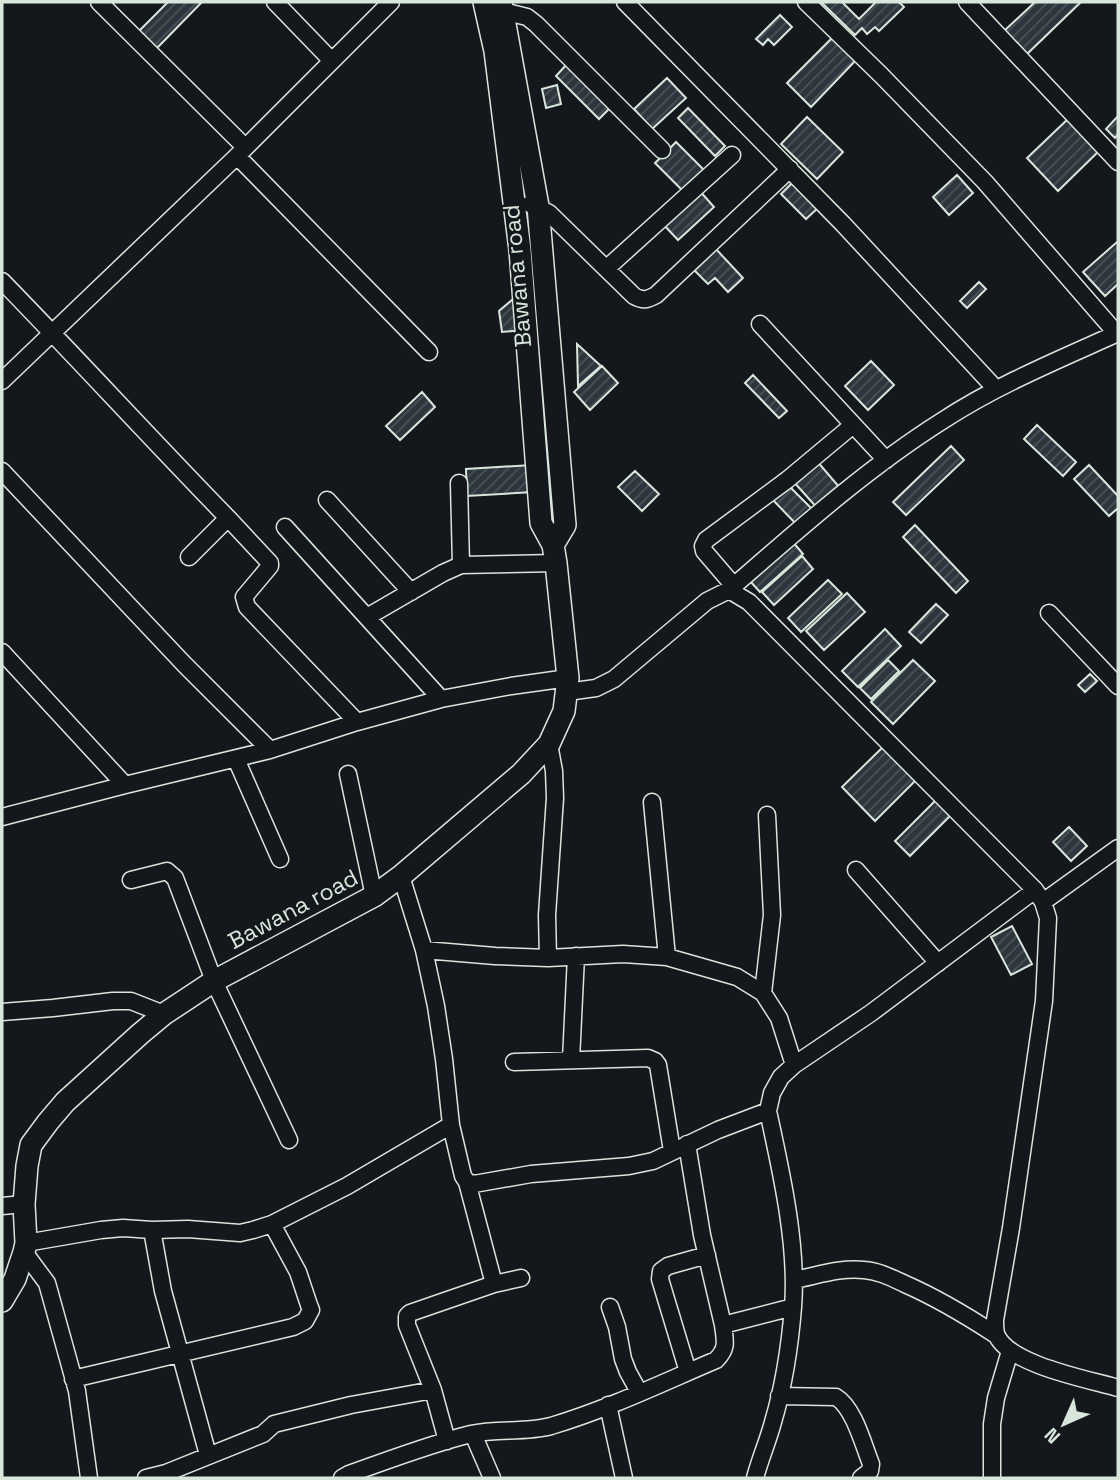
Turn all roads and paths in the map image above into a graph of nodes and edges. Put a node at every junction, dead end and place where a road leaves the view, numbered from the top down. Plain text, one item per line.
1 (99, 2) edge
2 (275, 2) edge
3 (391, 2) edge
4 (625, 2) edge
5 (806, 2) edge
6 (967, 2) edge
7 (496, 5) edge
8 (332, 61) junction
9 (662, 150) dead end
10 (241, 151) junction
11 (732, 155) dead end
12 (1118, 162) edge
13 (790, 169) junction
14 (514, 201) junction
15 (538, 206) junction
16 (607, 268) junction
17 (2, 281) edge
18 (760, 324) dead end
19 (526, 330) junction
20 (548, 330) junction
21 (53, 333) junction
22 (1117, 333) edge
23 (429, 352) dead end
24 (2, 381) edge
25 (996, 389) junction
26 (853, 425) junction
27 (886, 460) junction
28 (2, 471) edge
29 (459, 483) dead end
30 (327, 500) dead end
31 (228, 518) junction
32 (285, 527) dead end
33 (555, 554) junction
34 (189, 556) dead end
35 (461, 565) junction
36 (732, 588) junction
37 (411, 592) junction
38 (1049, 613) dead end
39 (367, 617) junction
40 (2, 652) edge
41 (567, 685) junction
42 (1118, 686) edge
43 (442, 699) junction
44 (357, 722) junction
45 (549, 744) junction
46 (270, 750) junction
47 (236, 759) junction
48 (348, 774) dead end
49 (125, 785) junction
50 (652, 802) dead end
51 (768, 815) dead end
52 (2, 817) edge
53 (1118, 848) edge
54 (280, 859) dead end
55 (856, 870) dead end
56 (401, 876) junction
57 (131, 880) dead end
58 (374, 896) junction
59 (1039, 896) junction
60 (424, 950) junction
61 (576, 956) junction
62 (667, 957) junction
63 (548, 958) junction
64 (938, 963) junction
65 (214, 981) junction
66 (763, 993) junction
67 (2, 1012) edge
68 (164, 1014) junction
69 (571, 1060) junction
70 (514, 1062) dead end
71 (794, 1065) junction
72 (768, 1111) junction
73 (451, 1125) junction
74 (289, 1140) dead end
75 (679, 1148) junction
76 (467, 1182) junction
77 (24, 1204) junction
78 (2, 1206) edge
79 (272, 1224) junction
80 (152, 1230) junction
81 (25, 1247) junction
82 (706, 1255) junction
83 (521, 1278) dead end
84 (794, 1280) junction
85 (495, 1284) junction
86 (2, 1301) edge
87 (610, 1307) dead end
88 (793, 1307) junction
89 (723, 1325) junction
90 (996, 1335) junction
91 (1010, 1351) junction
92 (179, 1353) junction
93 (688, 1372) junction
94 (73, 1379) junction
95 (1118, 1388) edge
96 (433, 1390) junction
97 (639, 1392) junction
98 (779, 1396) junction
99 (608, 1405) junction
100 (473, 1433) junction
101 (447, 1441) junction
102 (208, 1455) junction
103 (89, 1478) edge
104 (146, 1478) edge
105 (342, 1478) edge
106 (492, 1478) edge
107 (624, 1478) edge
108 (755, 1478) edge
109 (861, 1478) edge
110 (992, 1478) edge

1 - 10 street
2 - 8 street
3 - 8 street
4 - 13 street
5 - 22 street
6 - 12 street
7 - 9 street
7 - 14 main road, Bawana road
7 - 15 main road, Bawana road
8 - 10 street
10 - 21 street
10 - 23 street
11 - 16 street
13 - 16 street
13 - 25 street
14 - 15 street
14 - 19 main road, Bawana road
15 - 16 street
15 - 20 main road, Bawana road
17 - 21 street
18 - 26 street
19 - 20 main road
19 - 33 main road, Bawana road
20 - 33 main road, Bawana road
21 - 24 street
21 - 31 street
22 - 25 street
25 - 27 street
26 - 27 street
26 - 36 street
27 - 36 street
28 - 46 street
29 - 35 street
30 - 37 street
31 - 34 street
31 - 44 street
32 - 39 street
33 - 35 street
33 - 41 main road, Bawana road
35 - 37 street
36 - 41 street
36 - 59 street
37 - 39 street
38 - 42 street
39 - 43 street
40 - 49 street
41 - 43 street
41 - 45 main road, Bawana road
43 - 44 street
44 - 46 street
45 - 56 main road, Bawana road
45 - 63 street
46 - 47 street
47 - 49 street
47 - 54 street
48 - 58 street
49 - 52 street
50 - 62 street
51 - 66 street
53 - 59 street
55 - 64 street
56 - 58 main road, Bawana road
56 - 60 street
57 - 65 street
58 - 65 main road, Bawana road
59 - 64 street
59 - 90 street
60 - 63 street
60 - 73 street
61 - 62 street
61 - 63 street
61 - 69 street
62 - 66 street
64 - 71 street
65 - 68 main road, Bawana road
65 - 74 street
66 - 71 street
67 - 68 street
68 - 77 main road, Bawana road
69 - 70 street
69 - 75 street
71 - 72 street
72 - 75 street
72 - 84 street
73 - 76 street
73 - 79 street
75 - 76 street
75 - 82 street
76 - 85 street
77 - 78 street
77 - 81 main road, Bawana road
79 - 80 street
79 - 92 street
80 - 81 street
80 - 92 street
81 - 86 main road, Bawana road
81 - 94 street
82 - 89 street
82 - 93 street
83 - 85 street
84 - 88 street
84 - 90 street
85 - 96 street
87 - 97 street
88 - 89 street
88 - 98 street
89 - 93 street
90 - 91 street
91 - 95 street
91 - 110 street
92 - 94 street
92 - 102 street
93 - 97 street
94 - 103 street
96 - 101 street
96 - 102 street
97 - 99 street
98 - 108 street
98 - 109 street
99 - 100 street
99 - 107 street
100 - 101 street
100 - 106 street
101 - 105 street
102 - 104 street

